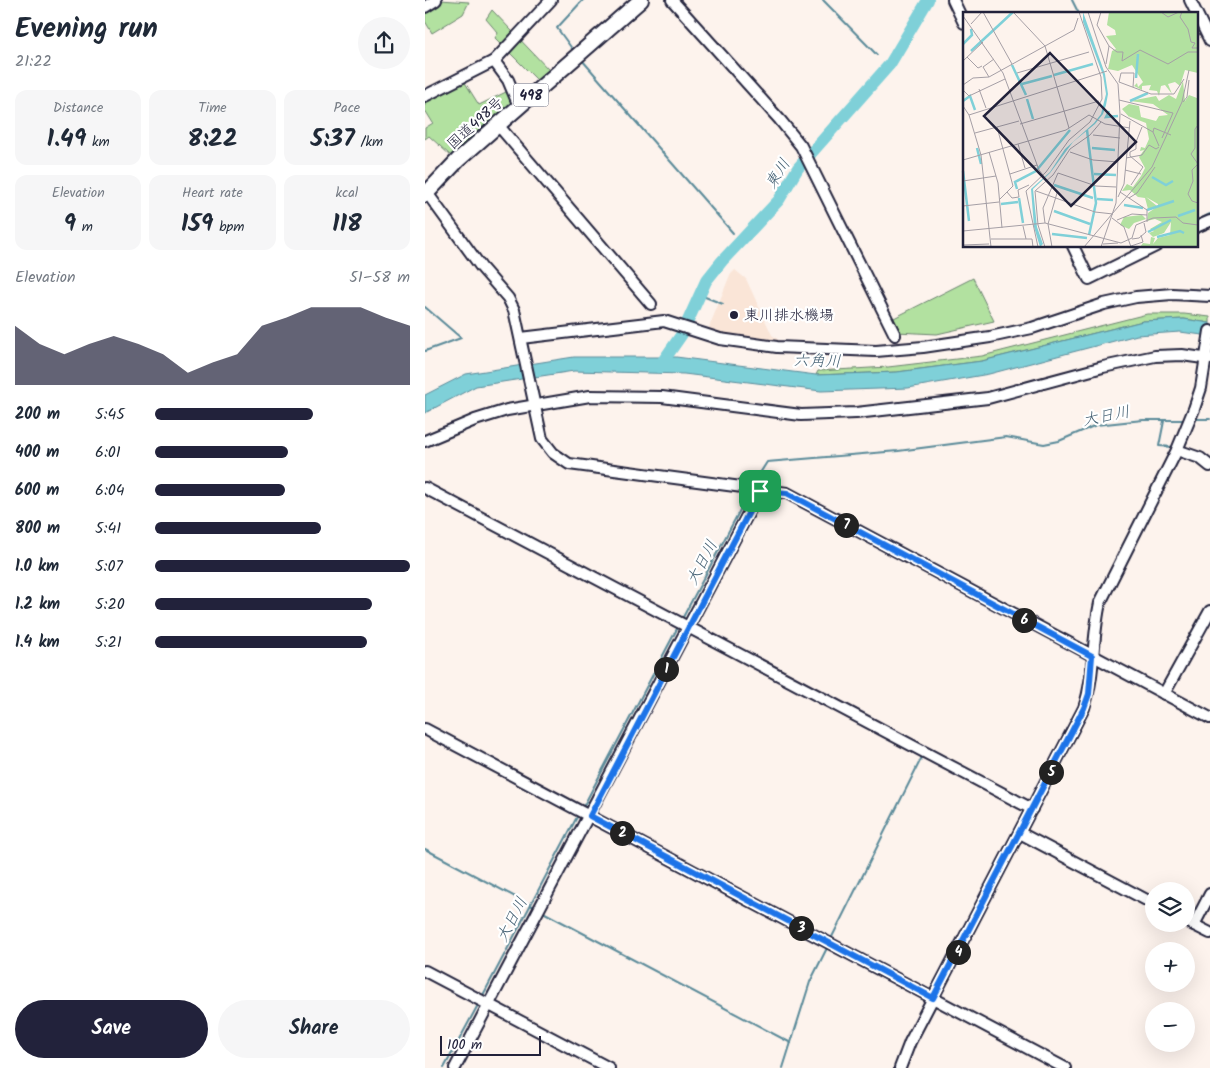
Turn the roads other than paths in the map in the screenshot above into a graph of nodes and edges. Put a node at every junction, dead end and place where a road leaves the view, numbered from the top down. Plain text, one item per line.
1 (435, 0) edge
2 (551, 0) edge
3 (641, 0) edge
4 (672, 0) edge
5 (953, 0) edge
6 (1190, 0) edge
7 (425, 6) edge
8 (1196, 12) edge
9 (1197, 14) edge
10 (963, 21) edge
11 (1210, 41) edge
12 (493, 61) junction
13 (425, 96) edge
14 (519, 106) junction
15 (498, 125) junction
16 (426, 193) edge
17 (1210, 221) edge
18 (1197, 227) edge
19 (1074, 248) edge
20 (1152, 248) edge
21 (1210, 296) edge
22 (651, 304) dead end
23 (1210, 331) edge
24 (895, 335) dead end
25 (521, 340) junction
26 (1208, 357) edge
27 (534, 403) junction
28 (425, 441) edge
29 (1177, 450) junction
30 (1210, 466) edge
31 (425, 488) edge
32 (760, 491) junction
33 (1210, 612) edge
34 (687, 627) junction
35 (1092, 656) junction
36 (1165, 694) junction
37 (1210, 718) edge
38 (425, 729) edge
39 (1032, 809) junction
40 (588, 815) junction
41 (1020, 833) junction
42 (1210, 894) edge
43 (1145, 899) edge
44 (1195, 916) edge
45 (1195, 926) edge
46 (1210, 934) edge
47 (425, 971) edge
48 (933, 998) junction
49 (488, 1004) junction
50 (455, 1068) edge
51 (609, 1068) edge
52 (900, 1068) edge
53 (1065, 1068) edge

1 - 7 street
2 - 12 street
3 - 14 highway, 国道498号 / 498
4 - 24 street
5 - 10 street
6 - 8 street
9 - 11 street
12 - 13 street
12 - 14 street
14 - 15 highway, 国道498号 / 498
15 - 16 highway, 国道498号 / 498
15 - 22 street
16 - 25 street
17 - 18 street
19 - 20 street
21 - 25 street
23 - 26 street
25 - 27 street
26 - 27 street
26 - 29 street
27 - 28 street
27 - 32 street
29 - 30 street
29 - 35 street
31 - 34 street
32 - 34 street
32 - 35 street
33 - 36 street
34 - 39 street
34 - 40 street
35 - 36 street
35 - 39 street
36 - 37 street
38 - 40 street
39 - 41 street
40 - 48 street
40 - 49 street
41 - 43 street
41 - 48 street
42 - 44 street
45 - 46 street
47 - 49 street
48 - 52 street
48 - 53 street
49 - 50 street
49 - 51 street

